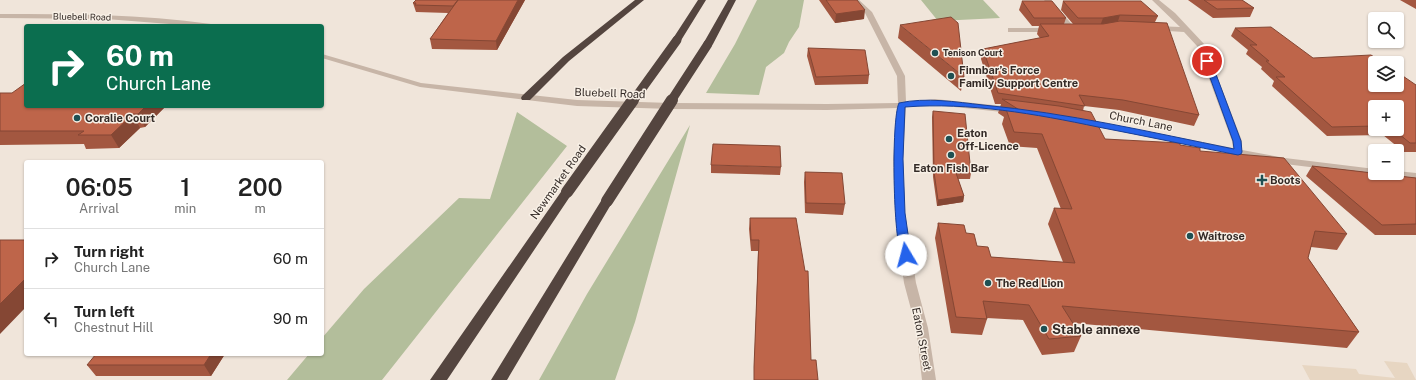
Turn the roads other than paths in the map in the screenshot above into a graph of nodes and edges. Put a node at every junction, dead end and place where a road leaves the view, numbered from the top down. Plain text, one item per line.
1 (640, 0) edge
2 (702, 0) edge
3 (732, 0) edge
4 (855, 0) edge
5 (1048, 0) edge
6 (1155, 0) edge
7 (0, 16) edge
8 (195, 24) edge
9 (1145, 28) edge
10 (1011, 30) dead end
11 (1187, 30) junction
12 (324, 57) edge
13 (526, 98) junction
14 (902, 105) junction
15 (1018, 110) edge
16 (1076, 120) edge
17 (1238, 152) junction
18 (1368, 171) edge
19 (1404, 175) edge
20 (1416, 176) edge
21 (438, 380) edge
22 (499, 380) edge
23 (930, 380) edge

1 - 13 highway
2 - 21 highway, Newmarket Road, bridge
3 - 22 highway, bridge
4 - 14 street, Eaton Street
5 - 10 street
6 - 11 street
7 - 8 street, Bluebell Road
9 - 11 street
11 - 17 street
12 - 13 street, Bluebell Road
13 - 14 street, Bluebell Road
14 - 15 street
14 - 23 street, Eaton Street
16 - 17 street, Church Lane
17 - 18 street, Church Lane
19 - 20 street

